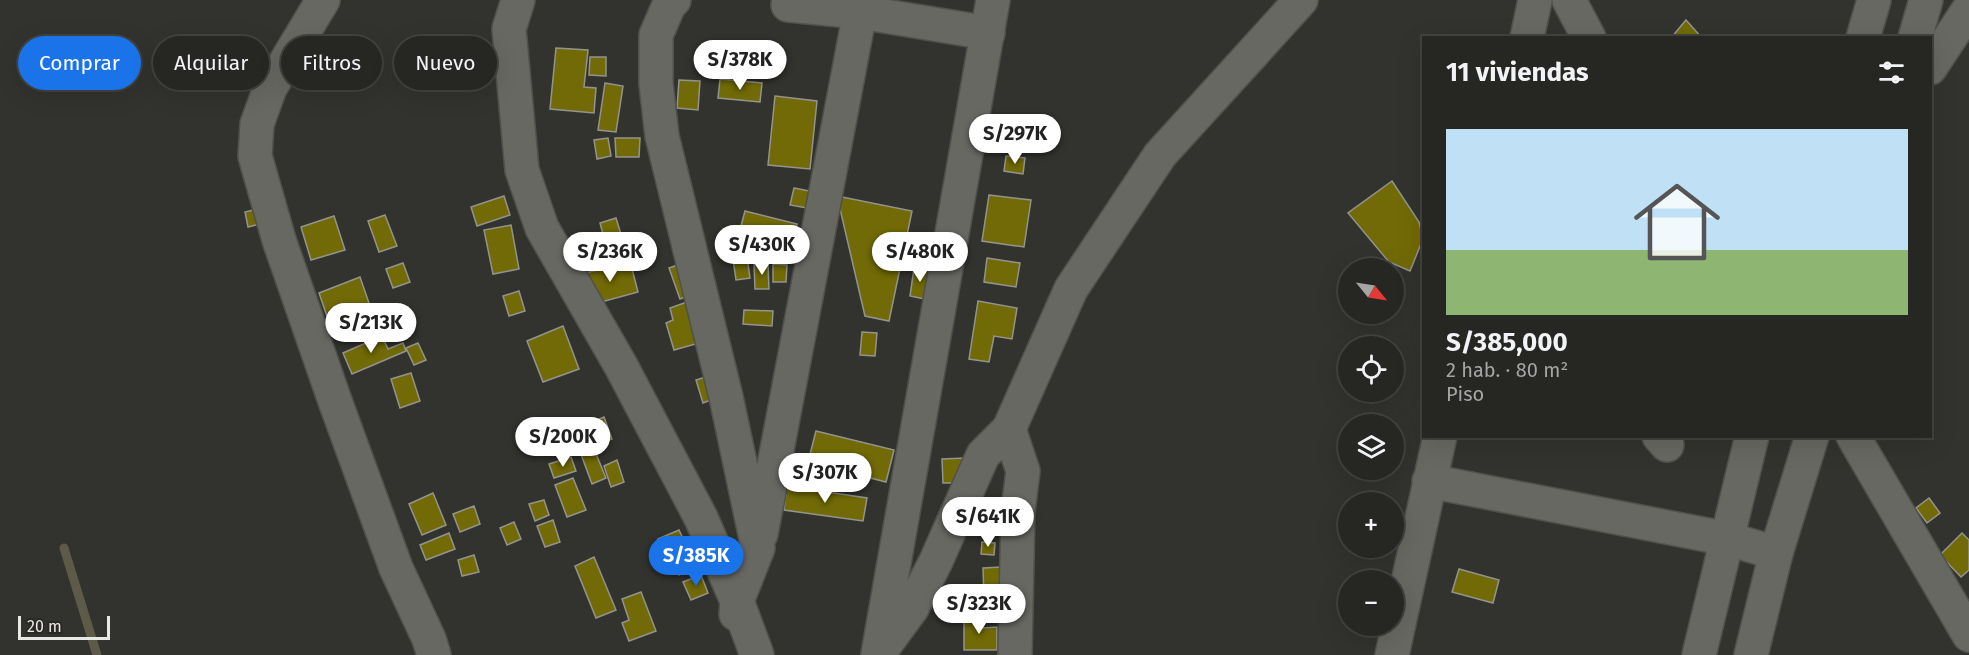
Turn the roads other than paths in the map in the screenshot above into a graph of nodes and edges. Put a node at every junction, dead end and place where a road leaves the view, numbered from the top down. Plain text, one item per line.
1 (323, 0) edge
2 (518, 0) edge
3 (674, 0) edge
4 (993, 0) edge
5 (1301, 0) edge
6 (1535, 0) edge
7 (1569, 0) edge
8 (1874, 0) edge
9 (1926, 0) edge
10 (788, 5) dead end
11 (1969, 9) edge
12 (860, 12) junction
13 (988, 33) junction
14 (1527, 36) edge
15 (1587, 36) edge
16 (1864, 36) edge
17 (1916, 36) edge
18 (1932, 65) edge
19 (1009, 429) junction
20 (1440, 438) edge
21 (1752, 438) edge
22 (1811, 438) edge
23 (1854, 438) edge
24 (1429, 481) junction
25 (1728, 539) junction
26 (758, 548) junction
27 (1776, 553) junction
28 (737, 601) junction
29 (1969, 634) edge
30 (878, 654) edge
31 (434, 655) edge
32 (734, 655) edge
33 (757, 655) edge
34 (1015, 655) edge
35 (1392, 655) edge
36 (1699, 655) edge
37 (1751, 655) edge

1 - 31 street
2 - 28 street
3 - 26 street
4 - 13 street
5 - 19 street
6 - 14 street
7 - 15 street
8 - 16 street
9 - 17 street
10 - 12 street
11 - 18 street
12 - 13 street
12 - 26 street
13 - 30 street
19 - 30 street
19 - 34 street
20 - 24 street
21 - 25 street
22 - 27 street
23 - 29 street
24 - 25 street
24 - 35 street
25 - 27 street
25 - 36 street
26 - 28 street
27 - 37 street
28 - 32 street
28 - 33 street

